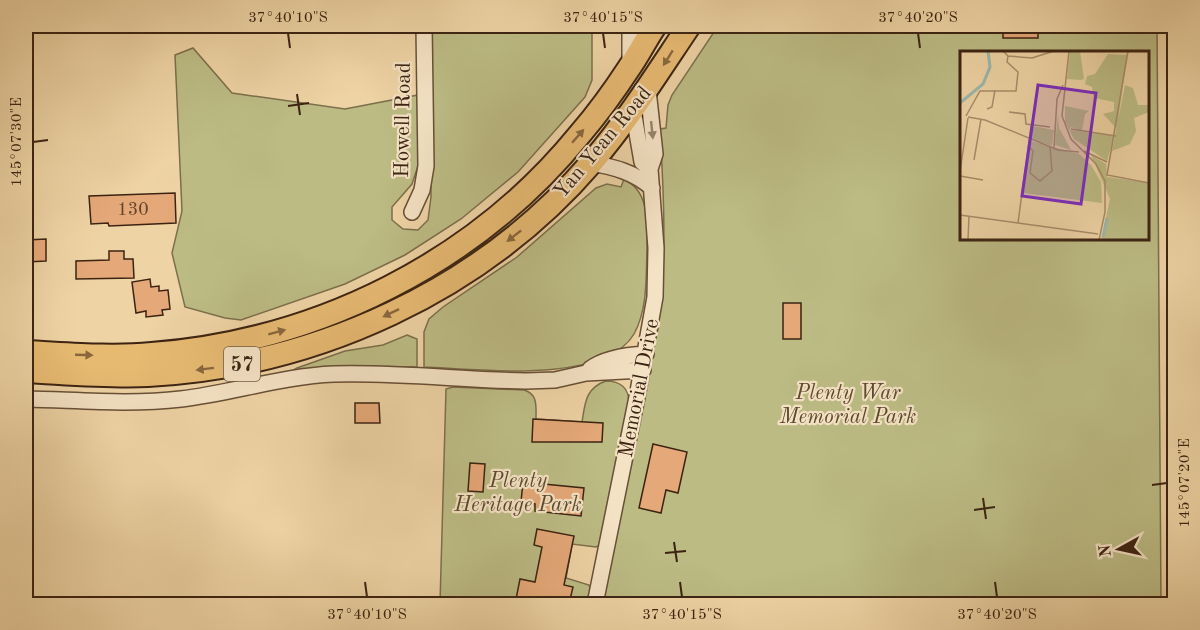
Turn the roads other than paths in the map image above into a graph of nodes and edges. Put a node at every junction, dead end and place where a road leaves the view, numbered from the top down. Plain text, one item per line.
1 (424, 26) edge
2 (689, 26) edge
3 (644, 29) edge
4 (630, 66) junction
5 (648, 90) junction
6 (633, 110) junction
7 (591, 163) junction
8 (650, 169) junction
9 (652, 188) junction
10 (412, 212) dead end
11 (26, 352) edge
12 (644, 362) junction
13 (26, 371) edge
14 (32, 399) edge
15 (595, 604) edge

1 - 10 street, Howell Road
2 -> 5 main road, Yan Yean Road / 57
3 - 4 main road, Yan Yean Road / 57
3 - 5 main road, Memorial Drive
4 - 6 main road
11 -> 4 main road, Yan Yean Road / 57
5 - 6 main road, Yan Yean Road / 57
5 -> 8 street, Memorial Drive
6 - 7 main road, Yan Yean Road / 57
6 - 8 street, Memorial Drive
7 - 9 street
7 -> 13 main road, Yan Yean Road / 57
8 - 9 street, Memorial Drive
9 - 12 street, Memorial Drive
12 - 14 street
12 - 15 street, Memorial Drive

